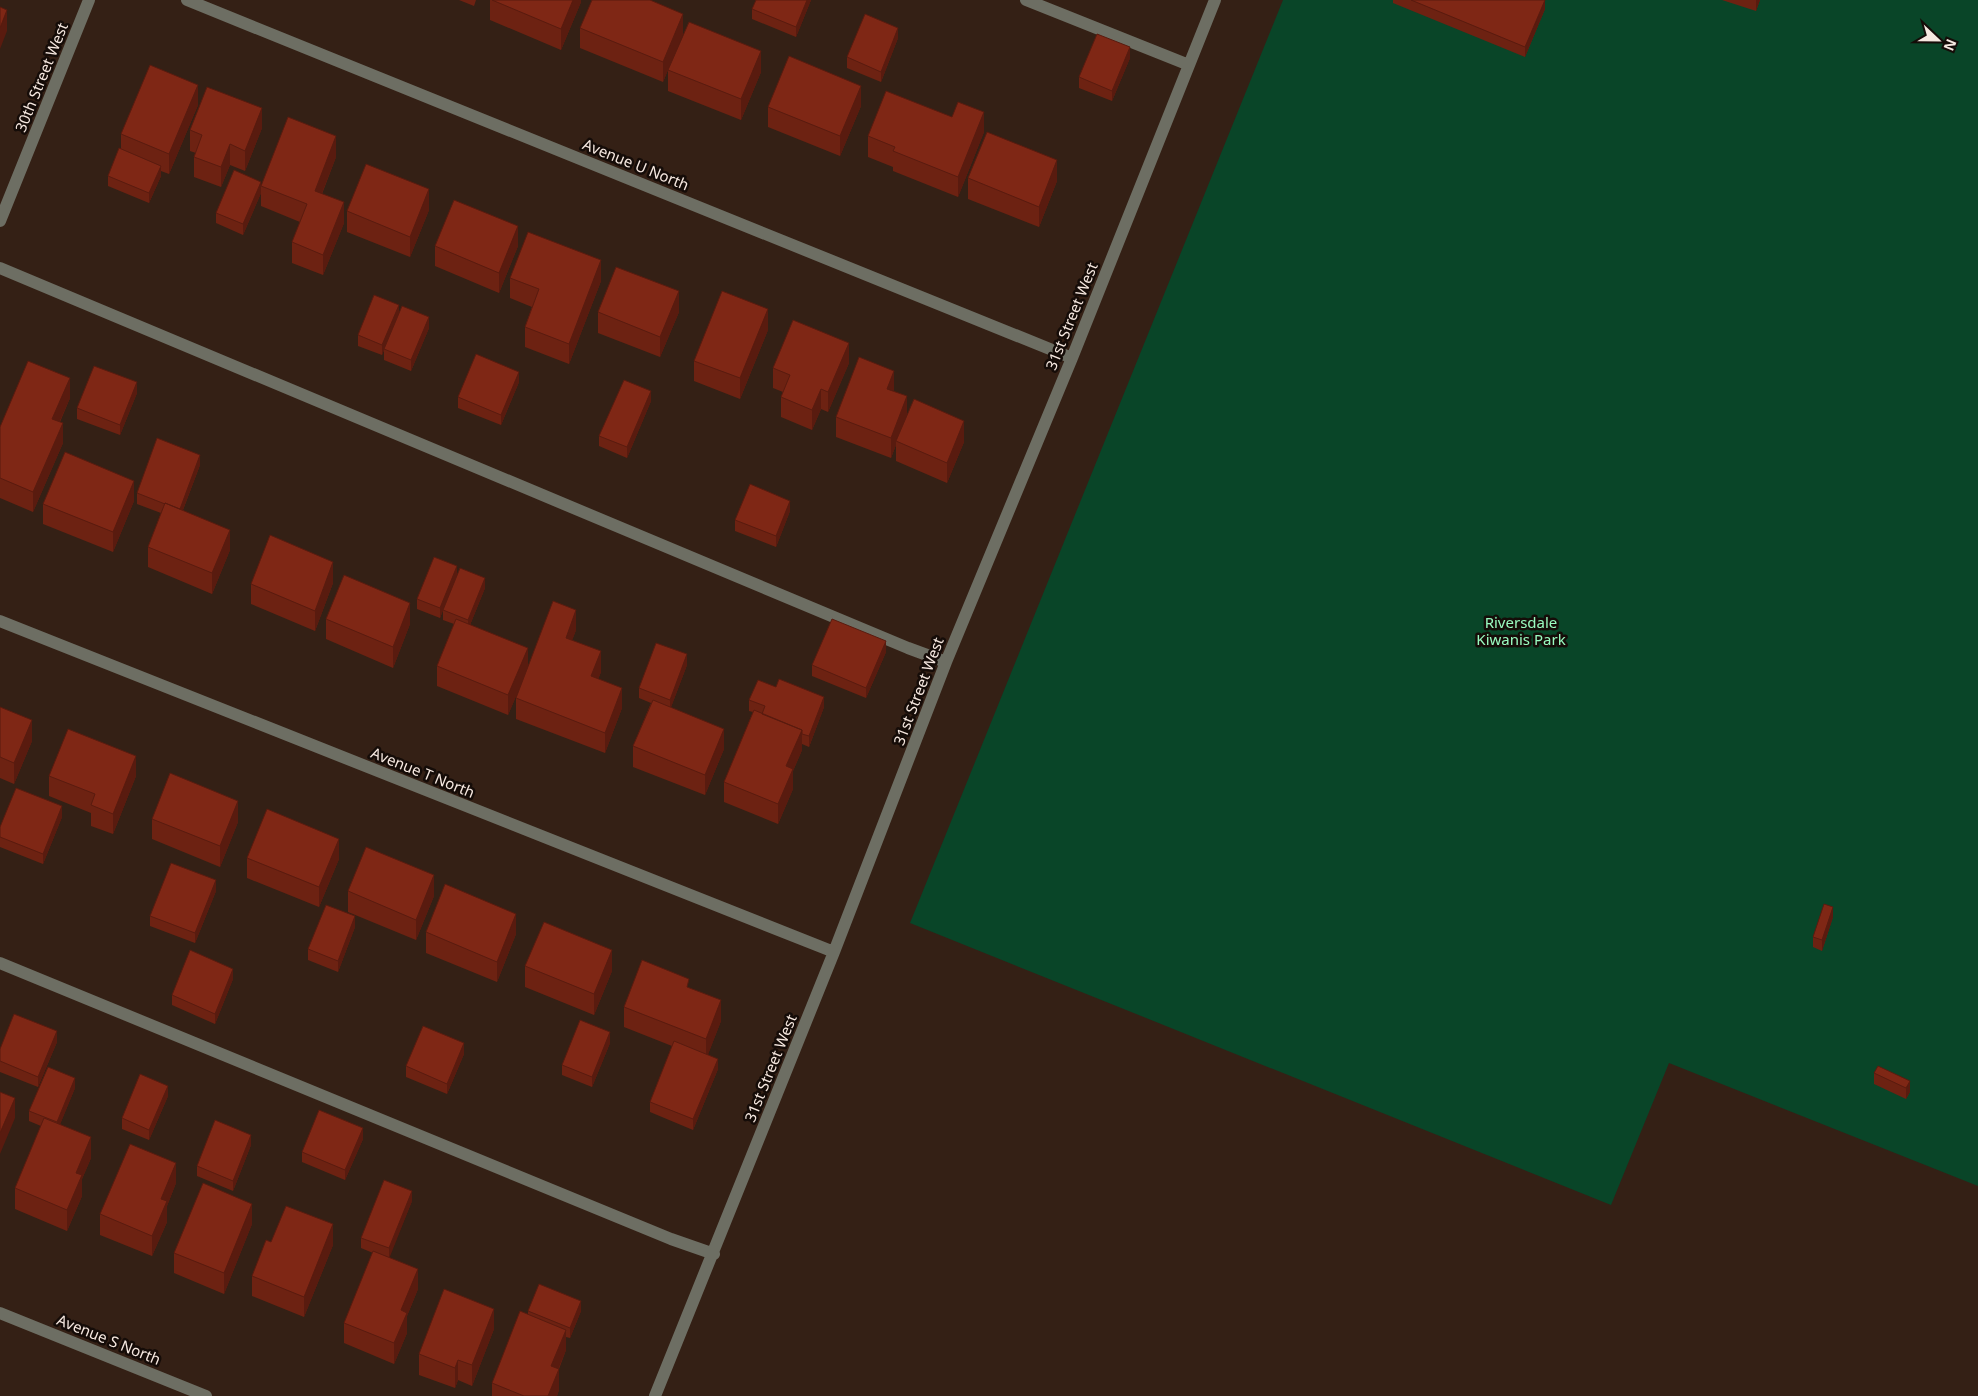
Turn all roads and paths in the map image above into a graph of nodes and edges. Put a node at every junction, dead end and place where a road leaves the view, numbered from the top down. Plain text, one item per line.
1 (90, 0) edge
2 (187, 0) edge
3 (1026, 0) edge
4 (1216, 0) edge
5 (1189, 65) junction
6 (0, 222) edge
7 (0, 268) edge
8 (1072, 358) junction
9 (0, 620) edge
10 (946, 662) junction
11 (834, 952) junction
12 (0, 964) edge
13 (714, 1254) junction
14 (0, 1313) edge
15 (206, 1396) edge
16 (655, 1396) edge

1 - 6 street, 30th Street West
2 - 8 street, Avenue U North
3 - 5 street
4 - 5 street, 31st Street West
5 - 8 street, 31st Street West
7 - 10 street
8 - 10 street, 31st Street West
9 - 11 street, Avenue T North
10 - 11 street, 31st Street West
11 - 13 street, 31st Street West
12 - 13 street
13 - 16 street, 31st Street West
14 - 15 street, Avenue S North

